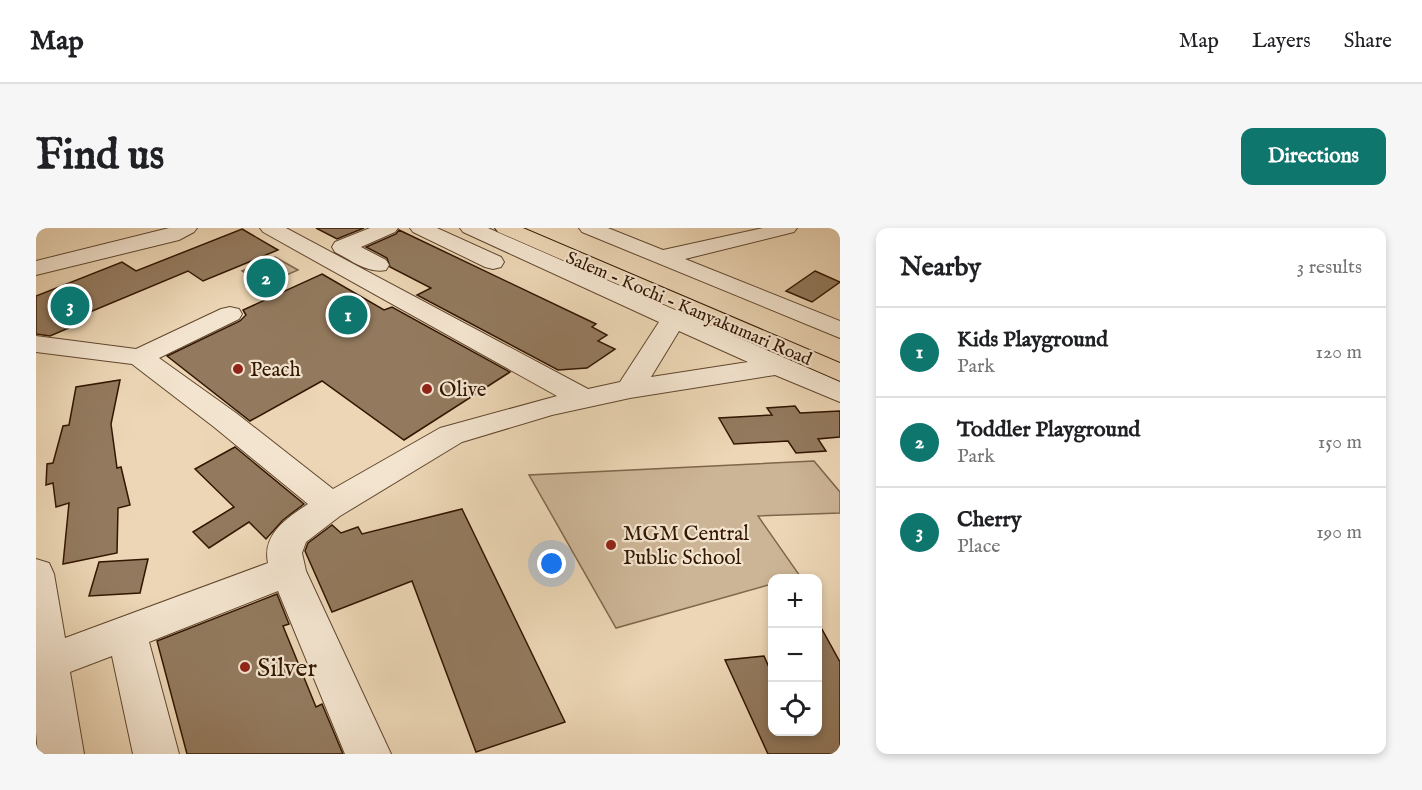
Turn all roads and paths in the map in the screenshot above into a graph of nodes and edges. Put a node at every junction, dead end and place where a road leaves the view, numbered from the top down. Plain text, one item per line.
1 (187, 228) edge
2 (270, 228) edge
3 (306, 228) edge
4 (388, 228) edge
5 (420, 228) edge
6 (505, 228) edge
7 (550, 228) edge
8 (589, 228) edge
9 (711, 228) edge
10 (787, 228) edge
11 (471, 229) edge
12 (343, 247) junction
13 (636, 248) junction
14 (662, 257) junction
15 (36, 268) edge
16 (450, 303) dead end
17 (230, 314) dead end
18 (674, 318) junction
19 (840, 330) edge
20 (36, 344) edge
21 (840, 350) edge
22 (140, 357) junction
23 (777, 366) junction
24 (840, 373) edge
25 (630, 389) junction
26 (840, 393) edge
27 (585, 399) junction
28 (328, 507) junction
29 (288, 571) junction
30 (36, 574) edge
31 (127, 633) junction
32 (48, 662) junction
33 (61, 754) edge
34 (156, 754) edge
35 (368, 754) edge

1 - 15 street
2 - 27 street
3 - 12 street
4 - 12 street
5 - 11 street
6 - 24 highway, Salem - Kochi - Kanyakumari Road
7 - 21 highway, Salem - Kochi - Kanyakumari Road
8 - 13 street
9 - 13 street
10 - 14 street
11 - 18 street
12 - 16 street
13 - 14 street
14 - 19 street
17 - 22 street
18 - 23 street
18 - 25 street
20 - 22 street
22 - 28 street
23 - 25 street
23 - 26 street
25 - 27 street
27 - 28 street
28 - 29 street
29 - 31 street
29 - 35 street
30 - 32 street
31 - 32 street
31 - 34 street
32 - 33 street

